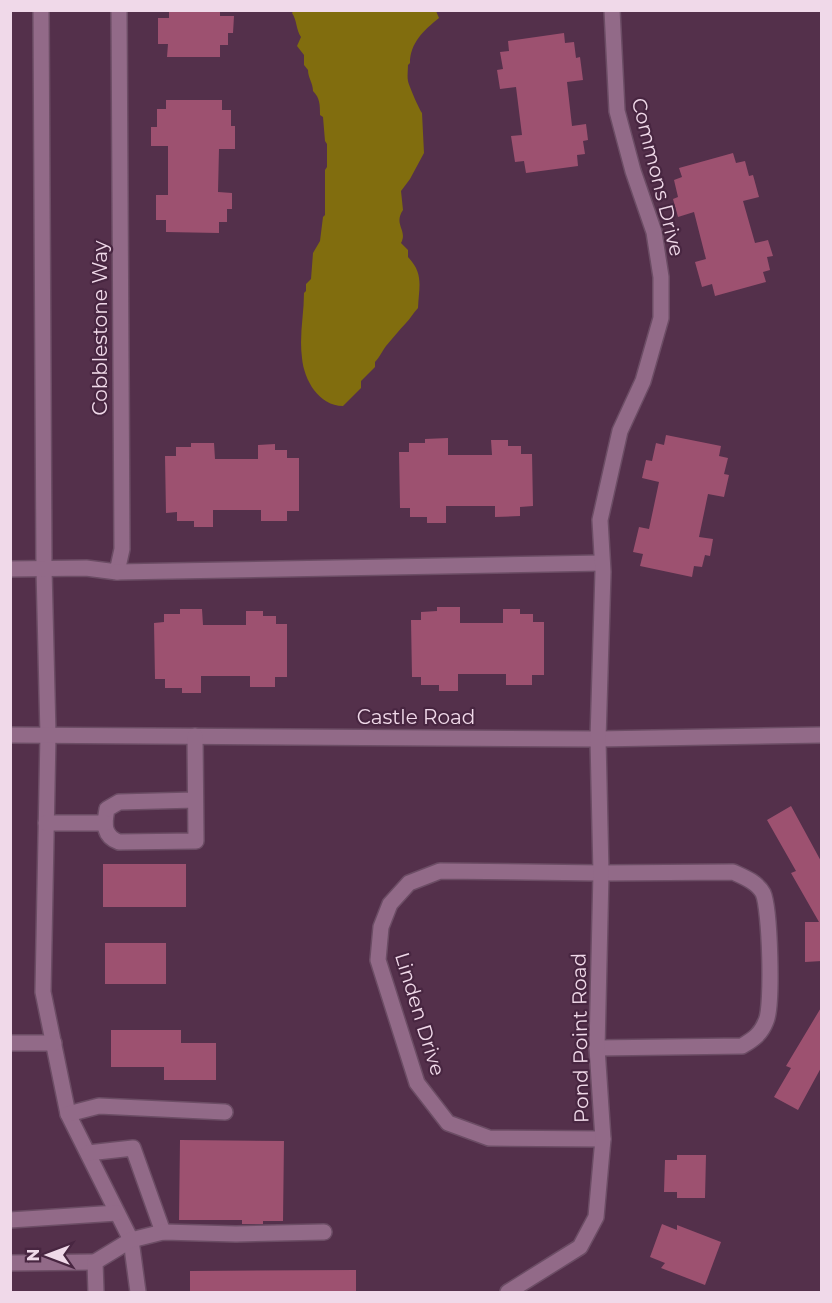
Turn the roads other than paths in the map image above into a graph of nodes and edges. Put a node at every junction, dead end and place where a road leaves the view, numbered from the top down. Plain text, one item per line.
1 (42, 10) edge
2 (119, 10) edge
3 (612, 10) edge
4 (602, 563) junction
5 (10, 569) edge
6 (44, 569) junction
7 (117, 572) junction
8 (10, 735) edge
9 (48, 735) junction
10 (822, 735) edge
11 (195, 736) junction
12 (598, 739) junction
13 (195, 800) junction
14 (46, 823) junction
15 (105, 823) junction
16 (601, 873) junction
17 (10, 1043) edge
18 (54, 1043) junction
19 (597, 1048) junction
20 (225, 1112) dead end
21 (68, 1114) junction
22 (603, 1139) junction
23 (88, 1154) junction
24 (117, 1213) junction
25 (10, 1220) edge
26 (163, 1232) junction
27 (324, 1232) dead end
28 (130, 1240) junction
29 (95, 1262) junction
30 (10, 1263) edge
31 (96, 1293) edge
32 (138, 1293) edge
33 (508, 1293) edge

1 - 6 street
2 - 7 street, Cobblestone Way
3 - 4 street, Commons Drive
4 - 7 street
4 - 12 street, Commons Drive
5 - 6 street
6 - 7 street
6 - 9 street
8 - 9 street, Castle Road
9 - 11 street, Castle Road
9 - 14 street
10 - 12 street, Castle Road
11 - 12 street, Castle Road
11 - 13 street
12 - 16 street, Pond Point Road
13 - 15 street
13 - 15 street
14 - 15 street
14 - 18 street
16 - 19 street, Pond Point Road
16 - 19 street, Linden Drive
16 - 22 street, Linden Drive
17 - 18 street
18 - 21 street
19 - 22 street, Pond Point Road
20 - 21 street
21 - 23 street
22 - 33 street, Pond Point Road
23 - 24 street
23 - 26 street
24 - 25 street
24 - 28 street
26 - 27 street
26 - 28 street
28 - 29 street
28 - 32 street
29 - 30 street
29 - 31 street

